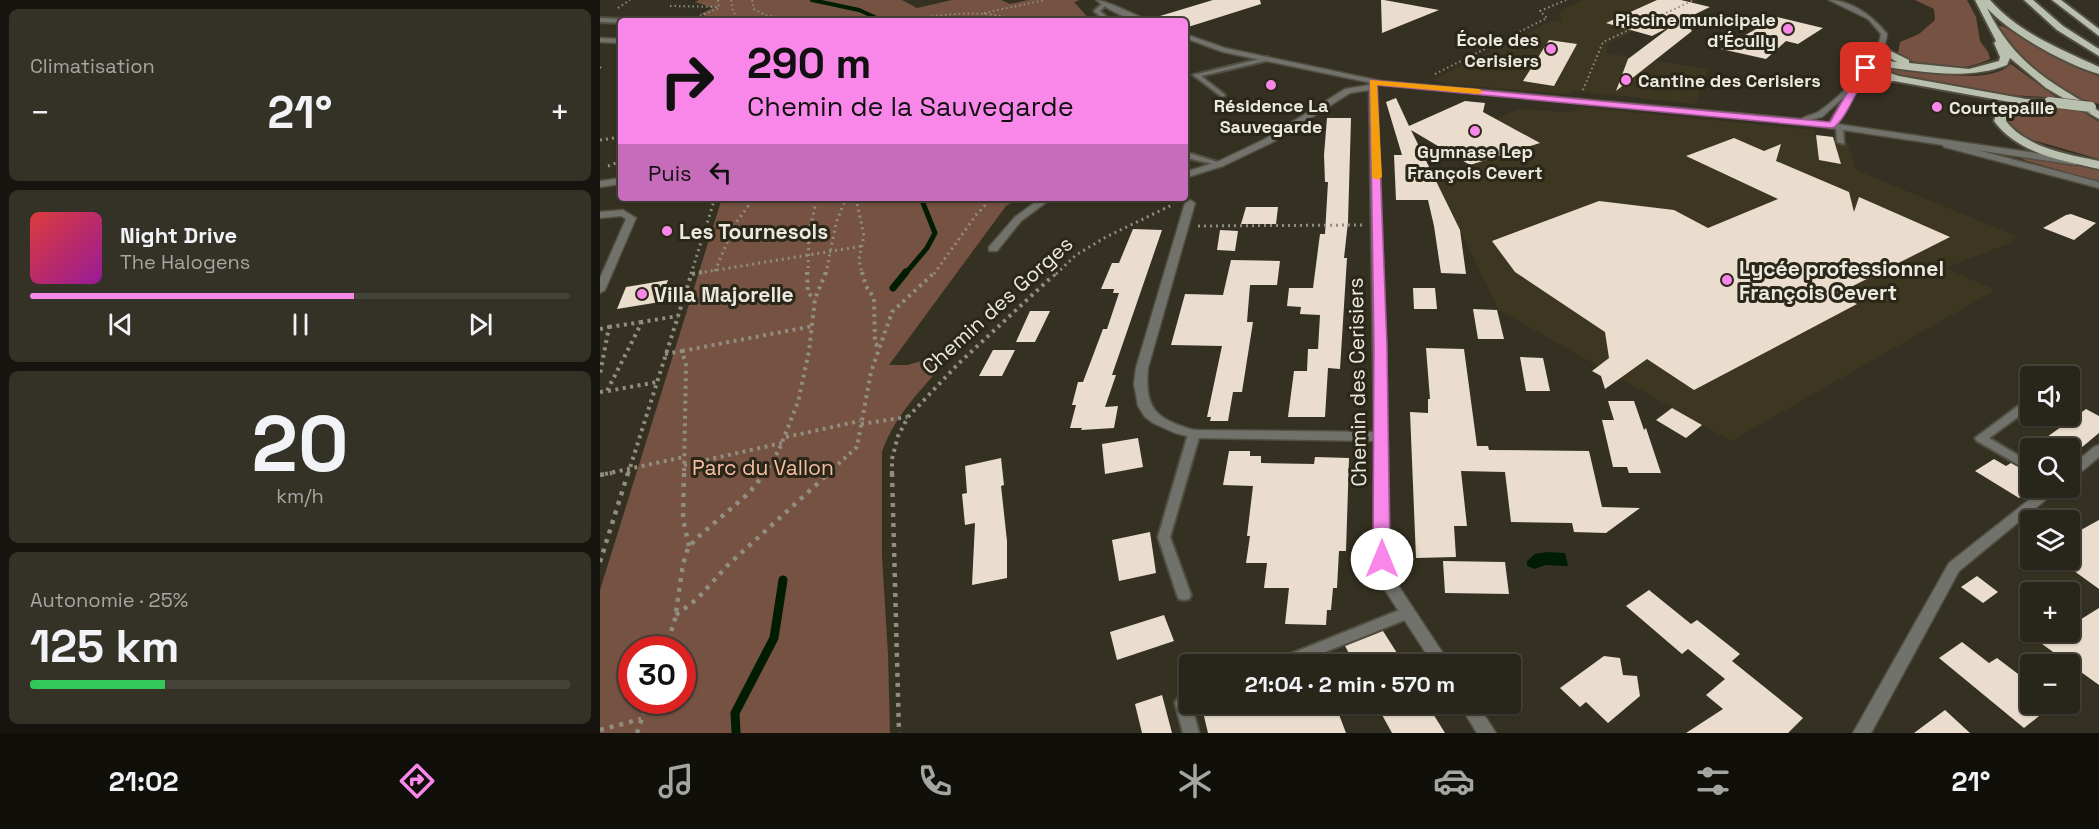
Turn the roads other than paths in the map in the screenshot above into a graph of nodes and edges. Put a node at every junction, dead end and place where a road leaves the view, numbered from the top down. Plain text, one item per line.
1 (1832, 0) edge
2 (1978, 0) edge
3 (1985, 0) edge
4 (2028, 0) edge
5 (2056, 0) edge
6 (2070, 0) edge
7 (1101, 2) edge
8 (2091, 14) dead end
9 (1105, 18) edge
10 (1137, 18) edge
11 (600, 20) edge
12 (618, 21) edge
13 (2099, 33) edge
14 (1996, 34) junction
15 (1188, 37) edge
16 (600, 40) edge
17 (618, 41) edge
18 (1880, 49) junction
19 (2099, 53) edge
20 (1268, 59) junction
21 (1868, 65) junction
22 (1914, 66) junction
23 (2099, 71) edge
24 (1897, 80) junction
25 (1373, 84) junction
26 (1855, 84) junction
27 (1222, 95) dead end
28 (2029, 102) junction
29 (2096, 110) edge
30 (1790, 120) junction
31 (1835, 126) junction
32 (1841, 142) dead end
33 (1947, 145) junction
34 (1189, 156) dead end
35 (1220, 164) junction
36 (2099, 165) edge
37 (1188, 174) edge
38 (618, 181) edge
39 (600, 184) edge
40 (2099, 185) edge
41 (1043, 201) edge
42 (1190, 203) road end
43 (600, 215) edge
44 (993, 249) dead end
45 (600, 290) edge
46 (2020, 410) edge
47 (1194, 434) junction
48 (1381, 437) junction
49 (2099, 450) edge
50 (2020, 461) edge
51 (2080, 466) edge
52 (2040, 498) edge
53 (1184, 595) dead end
54 (1407, 613) junction
55 (1305, 654) edge
56 (1435, 654) edge
57 (1186, 714) edge
58 (1474, 714) edge
59 (1191, 733) edge
60 (1487, 733) edge
61 (1862, 733) edge

1 - 18 street
2 - 14 highway
3 - 23 highway
4 - 19 highway
5 - 13 highway
6 - 8 highway
7 - 9 lane
7 - 10 street
11 - 12 lane
14 - 22 highway
14 - 29 highway
15 - 20 street
16 - 17 street
18 - 21 street
18 - 22 highway
20 - 25 street
20 - 27 lane
21 - 22 highway
21 - 24 highway
21 - 26 street
24 - 26 highway
24 - 28 highway
25 - 30 street
25 - 35 street
25 - 48 street, Chemin des Cerisiers
26 - 30 street
26 - 31 street
28 - 29 highway, bridge
28 - 36 highway
30 - 31 street
31 - 32 lane
31 - 33 street
33 - 36 street
33 - 40 street
34 - 35 lane
35 - 37 street
38 - 39 street
41 - 44 street
42 - 47 street
43 - 45 street
46 - 50 lane
47 - 48 street
47 - 53 lane
48 - 54 street, Chemin des Cerisiers
49 - 51 street
52 - 61 street
54 - 55 lane
54 - 56 street, Chemin des Cerisiers
57 - 59 lane
58 - 60 street

